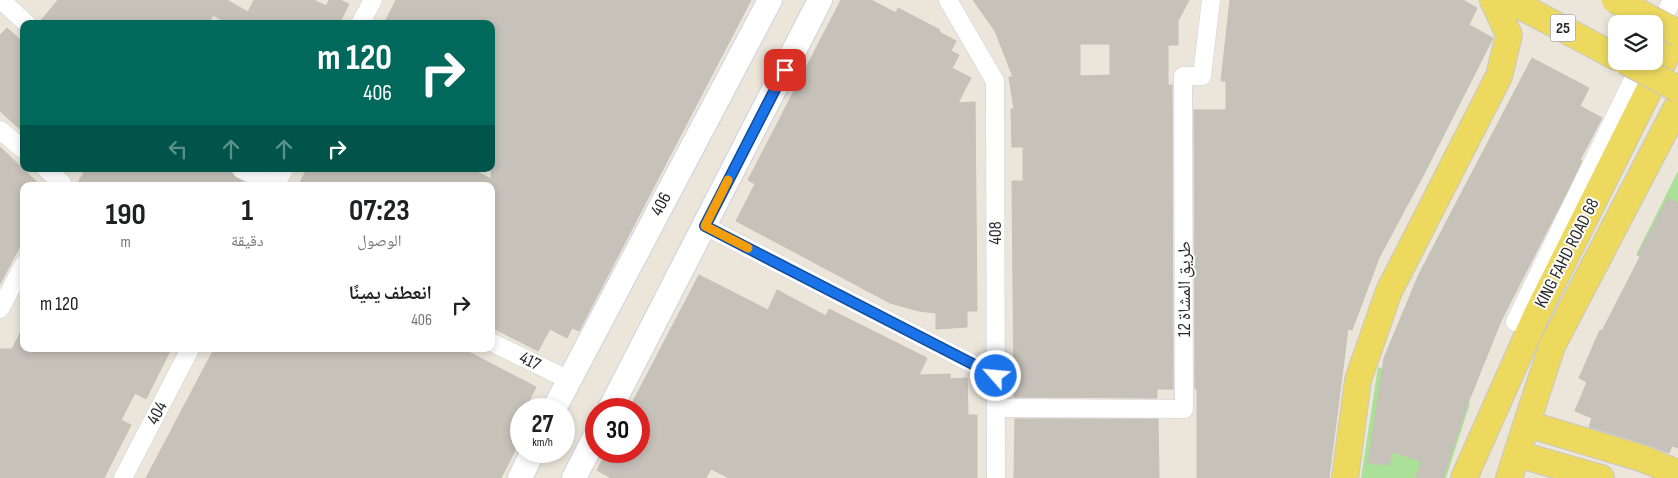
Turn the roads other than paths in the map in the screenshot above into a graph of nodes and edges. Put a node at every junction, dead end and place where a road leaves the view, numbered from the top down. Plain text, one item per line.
1 (1, 0) edge
2 (373, 0) edge
3 (770, 0) edge
4 (820, 0) edge
5 (948, 0) edge
6 (1211, 0) edge
7 (1493, 0) edge
8 (1509, 0) edge
9 (1615, 0) edge
10 (1665, 0) edge
11 (1672, 0) edge
12 (1678, 7) edge
13 (1663, 18) edge
14 (23, 20) edge
15 (362, 20) edge
16 (1678, 33) edge
17 (1608, 53) edge
18 (1638, 70) edge
19 (1642, 70) edge
20 (1678, 89) edge
21 (1678, 105) edge
22 (0, 130) edge
23 (20, 147) edge
24 (49, 172) edge
25 (247, 172) edge
26 (279, 180) edge
27 (61, 182) edge
28 (705, 226) junction
29 (20, 272) edge
30 (0, 310) edge
31 (1515, 322) dead end
32 (495, 344) edge
33 (188, 352) edge
34 (996, 376) junction
35 (568, 380) junction
36 (559, 398) edge
37 (616, 398) edge
38 (996, 408) junction
39 (1526, 424) junction
40 (585, 456) edge
41 (527, 463) edge
42 (1513, 466) edge
43 (1678, 473) edge
44 (123, 478) edge
45 (520, 478) edge
46 (574, 478) edge
47 (996, 478) edge
48 (1345, 478) edge
49 (1464, 478) edge
50 (1601, 478) edge

1 - 14 street
2 - 15 street
3 - 35 street, 406
4 - 28 street
5 - 34 street, 408
6 - 38 street, طريق المشاة 12
7 - 48 main road
8 - 17 main road, 25
9 - 16 main road, bridge
10 - 12 street
11 - 13 street
16 - 49 main road, KING FAHD ROAD 68
18 - 31 street
19 - 20 main road, bridge
21 - 39 main road, KING FAHD ROAD 68
22 - 23 street
24 - 27 street
25 - 26 street
28 - 34 street
28 - 37 street
29 - 30 street
32 - 35 street, 417
33 - 44 street, 404
34 - 38 street, 408
35 - 36 street, 406
38 - 47 street, 408
39 - 42 main road, KING FAHD ROAD 68
39 - 43 main road
40 - 46 street
41 - 45 street
42 - 50 main road

